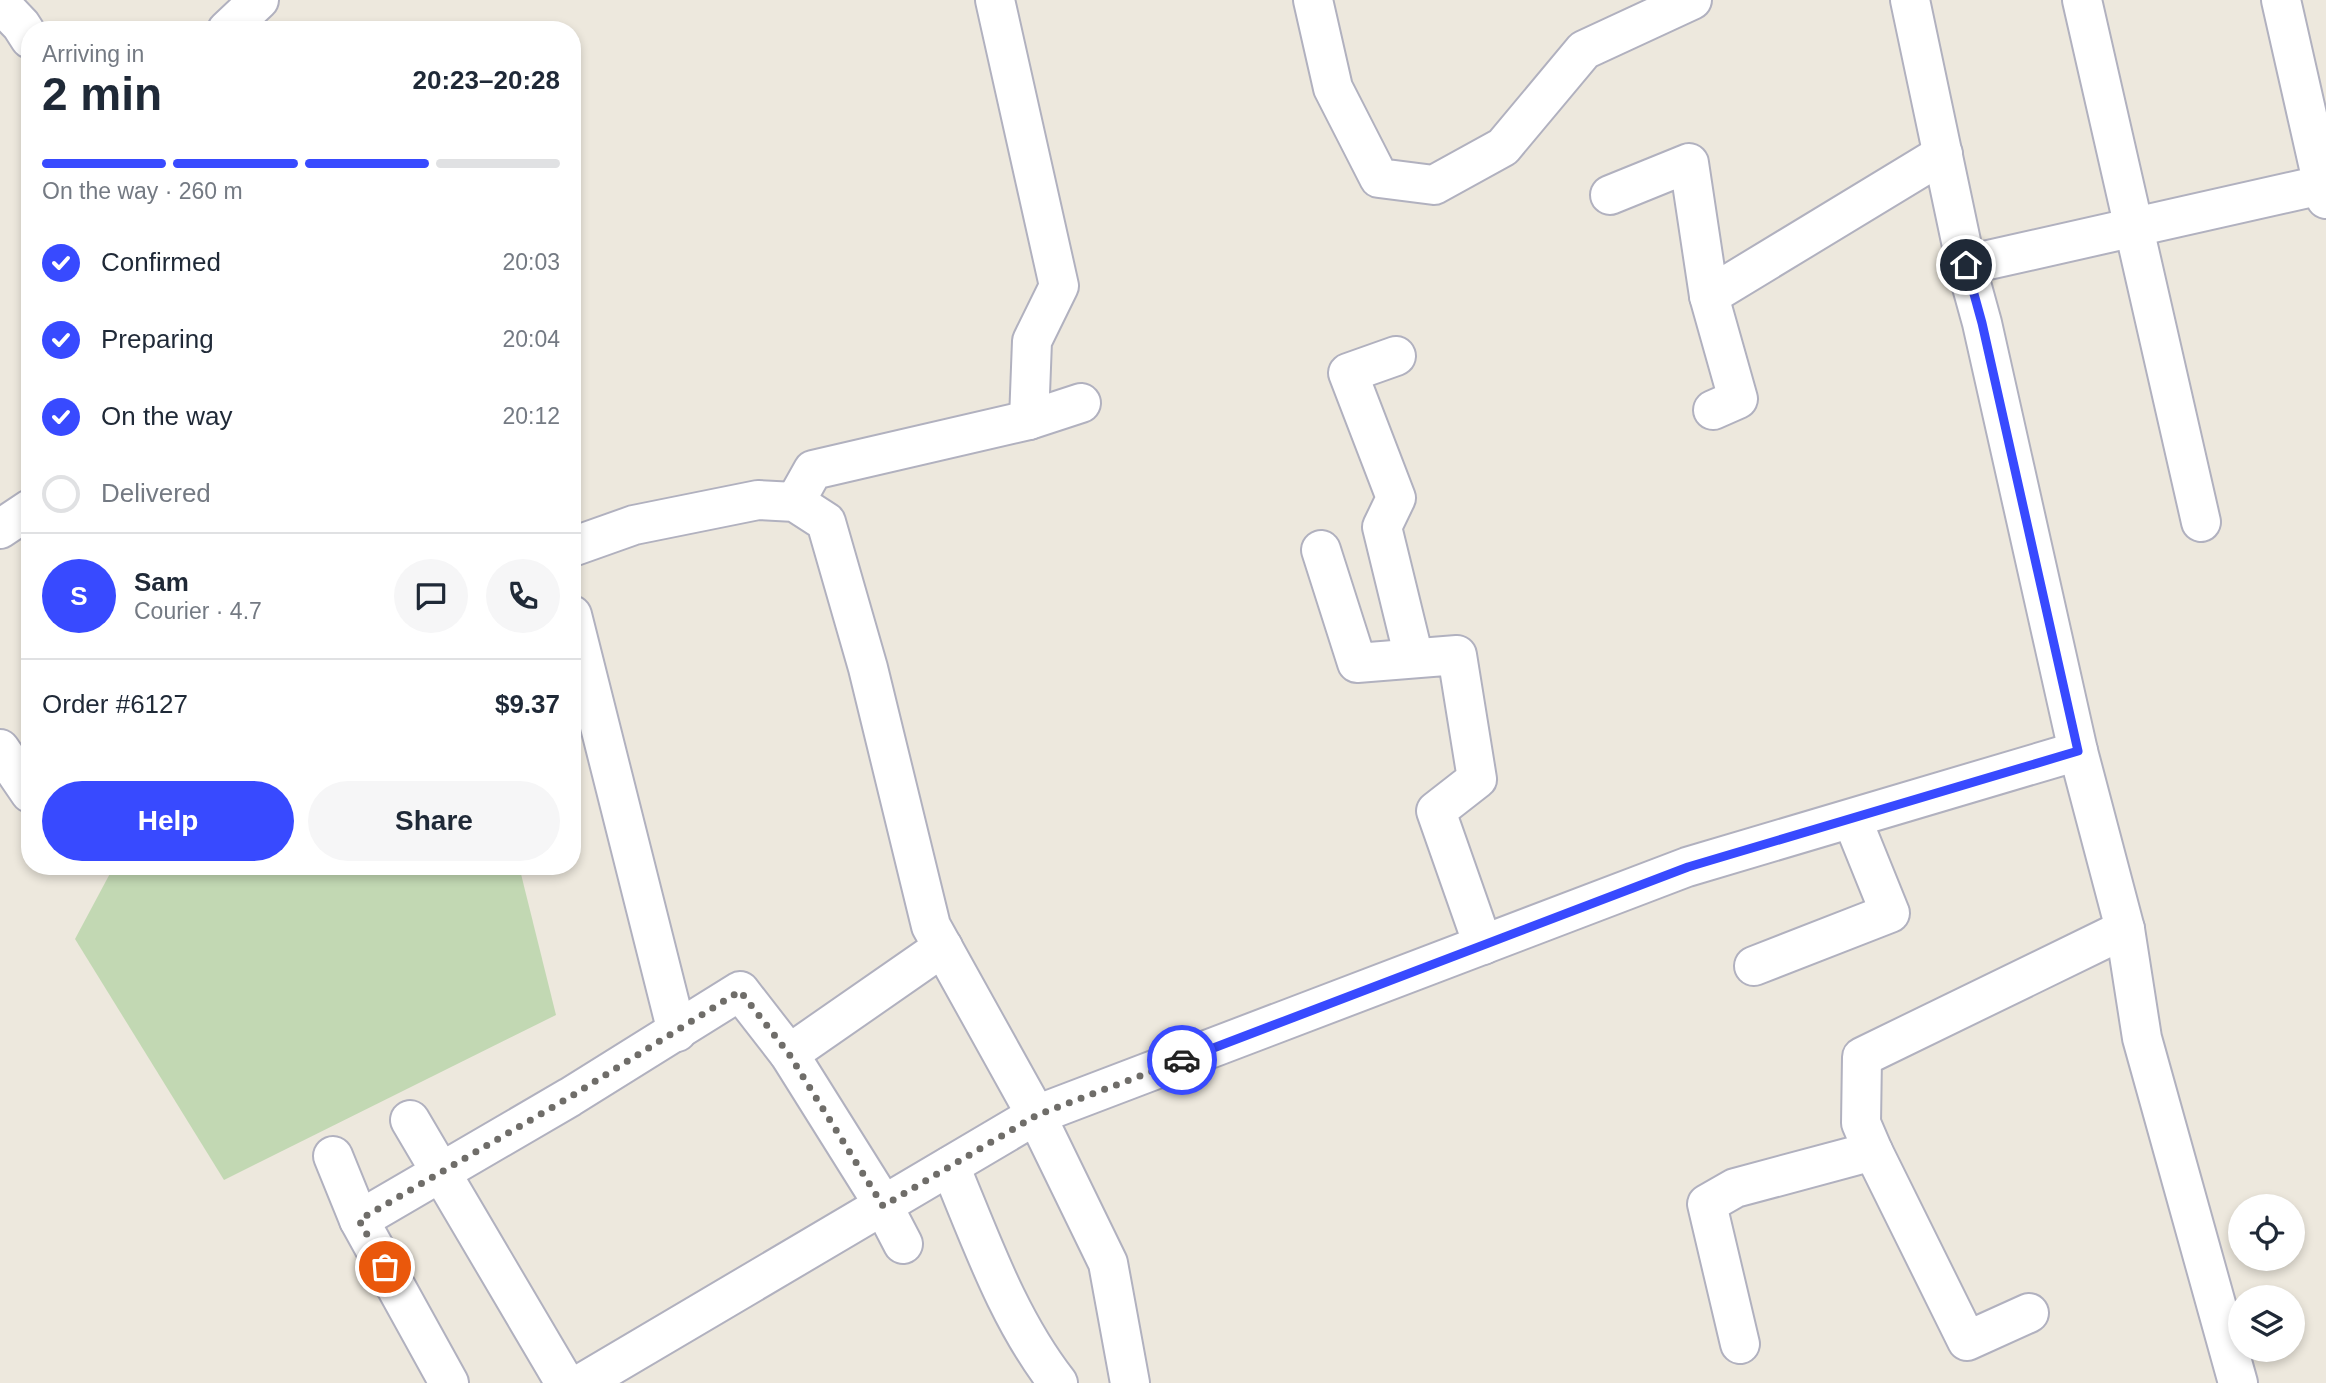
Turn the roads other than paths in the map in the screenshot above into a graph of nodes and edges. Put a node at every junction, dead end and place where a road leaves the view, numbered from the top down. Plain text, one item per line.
1 (259, 0) edge
2 (995, 0) edge
3 (1313, 0) edge
4 (1692, 0) edge
5 (1910, 0) edge
6 (2082, 0) edge
7 (2281, 0) edge
8 (0, 3) edge
9 (237, 21) edge
10 (21, 25) edge
11 (1942, 154) junction
12 (2325, 189) edge
13 (1611, 195) dead end
14 (2133, 225) junction
15 (1966, 265) junction
16 (1709, 296) junction
17 (1396, 356) dead end
18 (1082, 402) dead end
19 (1713, 410) dead end
20 (1029, 420) junction
21 (795, 502) junction
22 (21, 515) edge
23 (2201, 522) dead end
24 (0, 529) edge
25 (581, 544) edge
26 (1321, 550) dead end
27 (581, 651) edge
28 (1414, 658) junction
29 (0, 748) edge
30 (2078, 751) junction
31 (21, 780) edge
32 (1852, 819) junction
33 (2124, 929) junction
34 (1483, 945) junction
35 (943, 947) junction
36 (1754, 966) dead end
37 (677, 1032) junction
38 (789, 1054) junction
39 (1037, 1115) junction
40 (410, 1120) dead end
41 (1873, 1151) junction
42 (333, 1156) dead end
43 (950, 1166) junction
44 (441, 1172) junction
45 (883, 1206) junction
46 (359, 1220) junction
47 (903, 1244) dead end
48 (2029, 1313) dead end
49 (1740, 1344) dead end
50 (449, 1383) edge
51 (565, 1383) edge
52 (582, 1383) edge
53 (1058, 1383) edge
54 (1129, 1383) edge
55 (2238, 1383) edge

1 - 9 street
2 - 20 street
3 - 4 street
5 - 11 street
6 - 14 street
7 - 12 street
8 - 10 street
11 - 15 street
11 - 16 street
12 - 14 street
13 - 16 street
14 - 15 street
14 - 23 street
15 - 30 street
16 - 19 street
17 - 28 street
18 - 20 street
20 - 21 street
21 - 25 street
21 - 35 street
22 - 24 street
26 - 28 street
27 - 37 street
28 - 34 street
29 - 31 street
30 - 32 street
30 - 33 street
32 - 34 street
32 - 36 street
33 - 41 street
33 - 55 street
34 - 39 street
35 - 38 street
35 - 39 street
37 - 38 street
37 - 44 street
38 - 45 street
39 - 43 street
39 - 54 street
40 - 44 street
41 - 48 street
41 - 49 street
42 - 46 street
43 - 45 street
43 - 53 street
44 - 46 street
44 - 51 street
45 - 47 street
45 - 52 street
46 - 50 street

